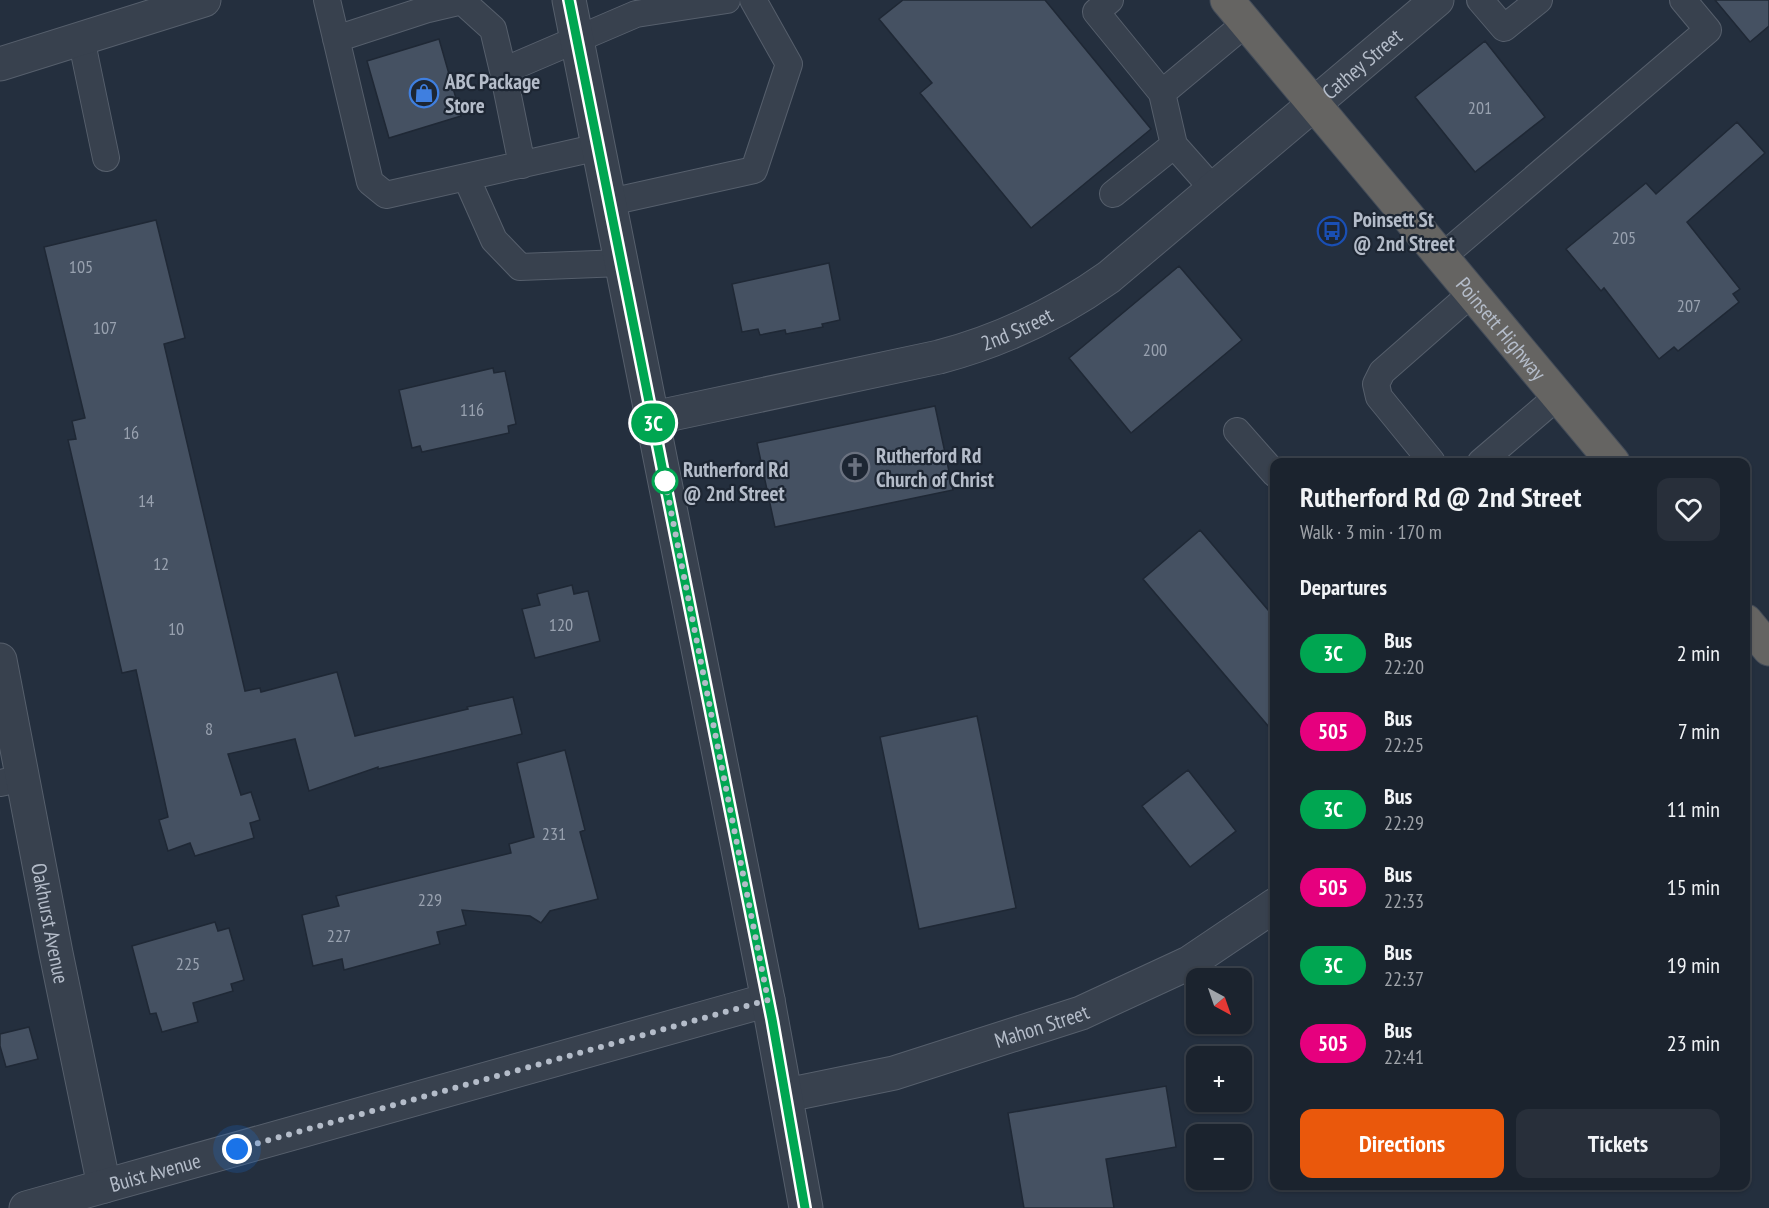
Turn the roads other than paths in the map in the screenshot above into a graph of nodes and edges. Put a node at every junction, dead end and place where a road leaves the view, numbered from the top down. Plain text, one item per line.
1 (204, 0) edge
2 (327, 0) edge
3 (569, 0) edge
4 (728, 0) edge
5 (753, 0) edge
6 (1110, 0) edge
7 (1437, 0) edge
8 (1480, 0) edge
9 (1539, 0) edge
10 (1683, 0) edge
11 (696, 2) edge
12 (1237, 11) edge
13 (81, 38) junction
14 (336, 39) junction
15 (577, 41) junction
16 (0, 64) edge
17 (503, 71) junction
18 (1162, 93) junction
19 (1314, 104) junction
20 (1174, 145) junction
21 (599, 147) junction
22 (106, 158) dead end
23 (522, 165) junction
24 (466, 177) junction
25 (1213, 189) junction
26 (1113, 194) dead end
27 (610, 202) junction
28 (1442, 257) junction
29 (622, 263) junction
30 (1472, 293) junction
31 (1558, 396) junction
32 (653, 418) junction
33 (1237, 431) dead end
34 (1429, 458) edge
35 (1486, 458) edge
36 (1609, 458) edge
37 (1270, 468) edge
38 (1750, 626) edge
39 (1769, 649) edge
40 (0, 660) edge
41 (11, 780) edge
42 (1270, 908) edge
43 (768, 1000) junction
44 (787, 1095) junction
45 (104, 1186) junction
46 (26, 1208) edge
47 (806, 1208) edge

1 - 13 street
2 - 14 lane
3 - 15 street
4 - 11 lane
5 - 27 lane
6 - 18 lane
7 - 19 street, Cathey Street
8 - 9 lane
10 - 28 lane
11 - 15 lane
12 - 18 lane
12 - 19 highway, Poinsett Highway
13 - 16 street
13 - 22 lane
14 - 17 lane
14 - 24 lane
15 - 17 lane
15 - 21 street
17 - 23 lane
18 - 20 lane
19 - 25 street, 2nd Street
19 - 28 highway, Poinsett Highway
20 - 25 lane
20 - 26 lane
21 - 23 lane
21 - 27 street
23 - 24 lane
24 - 29 lane
25 - 32 street, 2nd Street
27 - 29 street
28 - 30 highway, Poinsett Highway
29 - 32 street
30 - 31 highway, Poinsett Highway
30 - 34 lane
31 - 35 lane
31 - 36 highway, Poinsett Highway
32 - 43 street
33 - 37 lane
38 - 39 highway
40 - 41 street, Oakhurst Avenue
41 - 45 street, Oakhurst Avenue
42 - 44 street, Mahon Street
43 - 44 street
43 - 45 street, Buist Avenue
44 - 47 street
45 - 46 street, Buist Avenue

